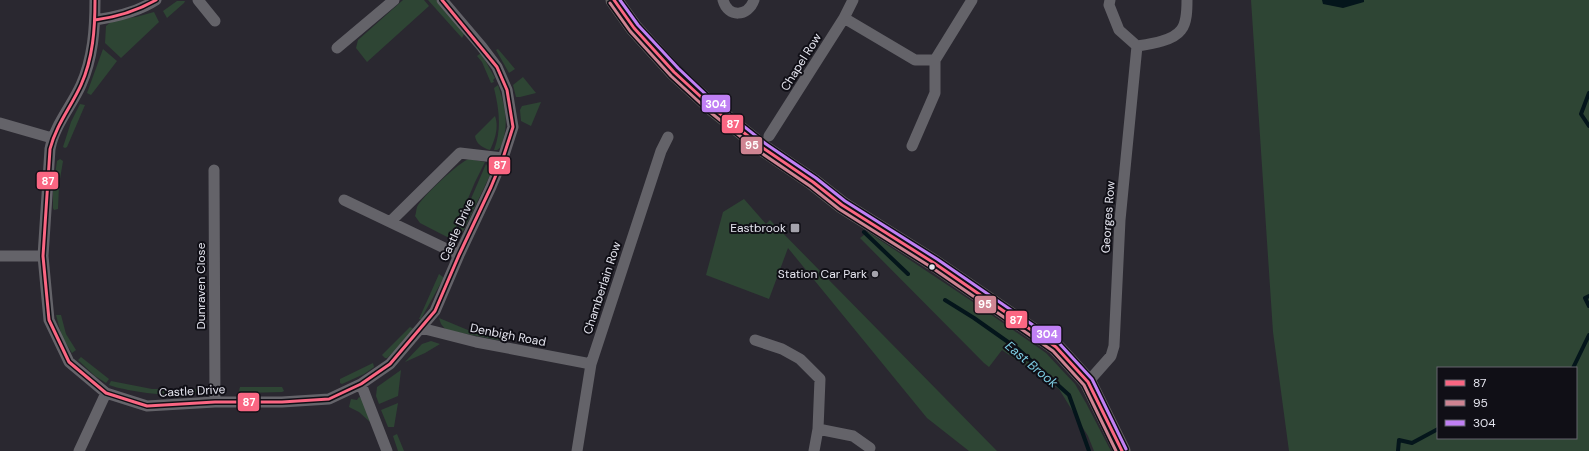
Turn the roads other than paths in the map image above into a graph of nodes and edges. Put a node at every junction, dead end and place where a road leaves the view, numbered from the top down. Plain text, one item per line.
1 (95, 0) edge
2 (156, 0) edge
3 (198, 0) edge
4 (394, 0) edge
5 (442, 0) edge
6 (614, 0) edge
7 (723, 0) edge
8 (754, 0) edge
9 (853, 0) edge
10 (972, 0) edge
11 (1110, 0) edge
12 (1187, 0) edge
13 (844, 18) junction
14 (95, 20) junction
15 (215, 21) dead end
16 (1137, 46) junction
17 (337, 48) dead end
18 (935, 60) junction
19 (0, 123) edge
20 (769, 136) dead end
21 (52, 138) junction
22 (668, 138) dead end
23 (912, 146) dead end
24 (503, 158) junction
25 (214, 170) dead end
26 (344, 200) dead end
27 (390, 222) junction
28 (459, 255) junction
29 (0, 256) edge
30 (43, 256) junction
31 (421, 328) junction
32 (755, 340) dead end
33 (591, 364) junction
34 (1088, 382) junction
35 (361, 384) junction
36 (106, 393) junction
37 (215, 402) junction
38 (818, 429) junction
39 (870, 448) dead end
40 (79, 451) edge
41 (387, 451) edge
42 (577, 451) edge
43 (814, 451) edge
44 (1122, 451) edge

1 - 14 street, Castle Drive
2 - 14 street
3 - 15 street
4 - 17 street
5 - 24 street, Castle Drive
6 - 34 main road
7 - 8 street
9 - 13 street, Chapel Row
10 - 18 street
11 - 16 street
12 - 16 street
13 - 18 street
13 - 20 street, Chapel Row
14 - 21 street, Castle Drive
16 - 34 street, Georges Row
18 - 23 street
19 - 21 street
21 - 30 street, Castle Drive
22 - 33 street, Chamberlain Row
24 - 27 street
24 - 28 street, Castle Drive
25 - 37 street, Dunraven Close
26 - 27 street
27 - 28 street
28 - 31 street, Castle Drive
29 - 30 street
30 - 36 street, Castle Drive
31 - 33 street, Denbigh Road
31 - 35 street, Castle Drive
32 - 38 street
33 - 42 street, Chamberlain Row
34 - 44 main road
35 - 37 street, Castle Drive
35 - 41 street
36 - 37 street, Castle Drive
36 - 40 street
38 - 39 street
38 - 43 street

